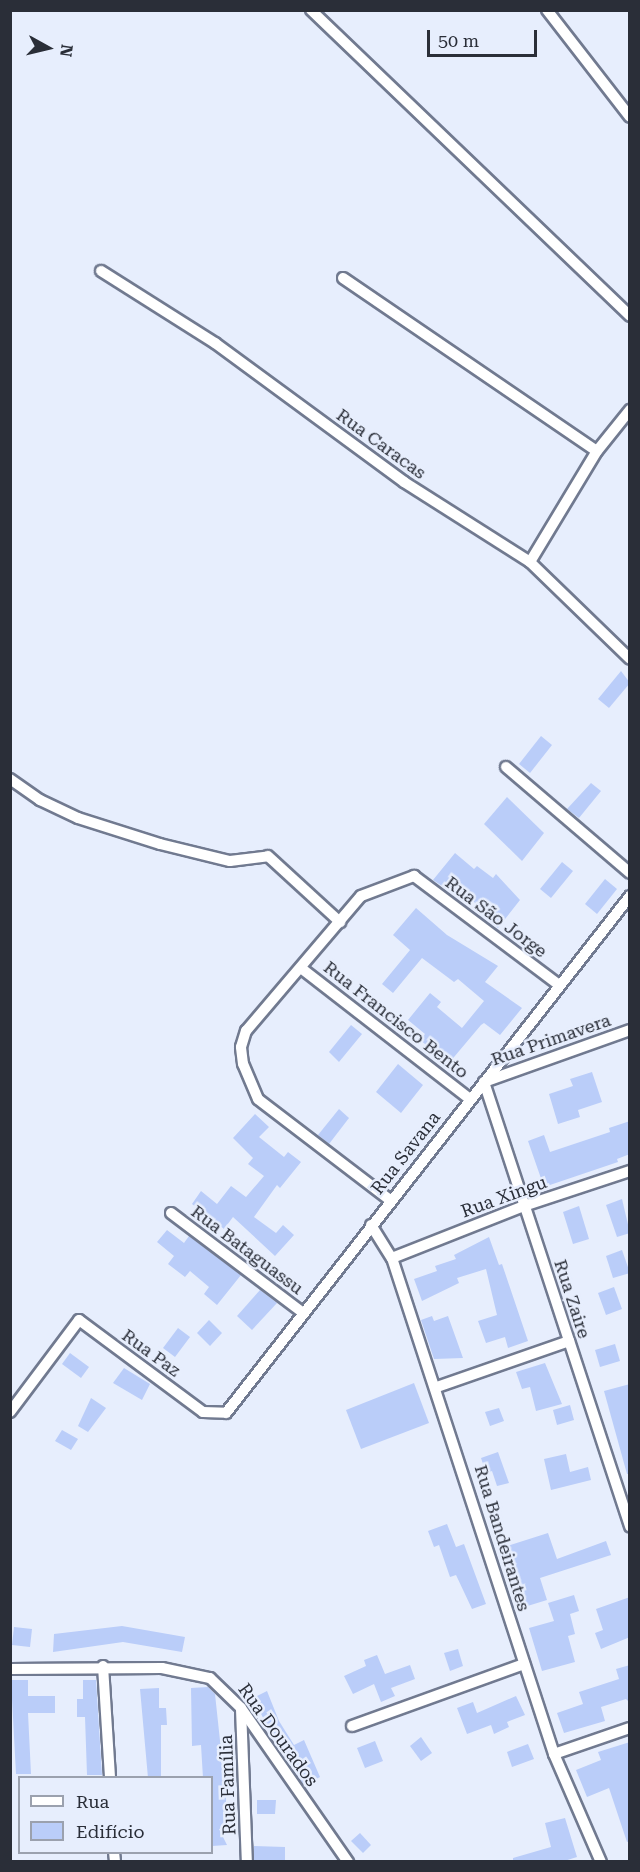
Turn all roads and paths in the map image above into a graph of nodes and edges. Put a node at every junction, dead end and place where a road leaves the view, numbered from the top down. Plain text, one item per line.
1 (311, 10) edge
2 (547, 10) edge
3 (630, 117) edge
4 (101, 271) dead end
5 (343, 278) dead end
6 (630, 316) edge
7 (630, 410) edge
8 (597, 451) junction
9 (530, 562) junction
10 (630, 659) edge
11 (506, 767) dead end
12 (10, 779) edge
13 (630, 873) edge
14 (630, 896) edge
15 (340, 922) junction
16 (301, 968) junction
17 (560, 985) junction
18 (630, 1030) edge
19 (484, 1082) junction
20 (470, 1099) junction
21 (630, 1171) edge
22 (390, 1200) junction
23 (525, 1206) junction
24 (171, 1213) dead end
25 (371, 1225) junction
26 (392, 1258) junction
27 (303, 1313) junction
28 (569, 1341) junction
29 (437, 1387) junction
30 (10, 1412) edge
31 (203, 1412) joint
32 (630, 1527) edge
33 (524, 1664) junction
34 (103, 1666) junction
35 (10, 1669) edge
36 (241, 1708) junction
37 (352, 1726) dead end
38 (630, 1728) edge
39 (554, 1754) junction
40 (110, 1776) edge
41 (247, 1862) edge
42 (348, 1862) edge
43 (601, 1862) edge

1 - 6 street
2 - 3 street
4 - 9 street, Rua Caracas
5 - 8 street
7 - 8 street
8 - 9 street
9 - 10 street, Rua Caracas
11 - 13 street
12 - 15 street
14 - 17 street, Rua Savana
15 - 16 street
15 - 17 street, Rua São Jorge
16 - 20 street, Rua Francisco Bento
16 - 22 street
17 - 19 street, Rua Savana
18 - 19 street, Rua Primavera
19 - 20 street, Rua Savana
19 - 23 street, Rua Zaire
20 - 22 street, Rua Savana
21 - 23 street, Rua Xingu
22 - 25 street, Rua Savana
23 - 26 street, Rua Xingu
23 - 28 street, Rua Zaire
24 - 27 street, Rua Bataguassu
25 - 26 street, Rua Bandeirantes
25 - 27 street, Rua Savana
26 - 29 street, Rua Bandeirantes
27 - 31 street, Rua Savana
28 - 29 street
28 - 32 street, Rua Zaire
29 - 33 street, Rua Bandeirantes
30 - 31 street, Rua Paz
33 - 37 street
33 - 39 street, Rua Bandeirantes
34 - 35 street, Rua Dourados
34 - 36 street, Rua Dourados
34 - 40 street
36 - 41 street, Rua Família
36 - 42 street, Rua Dourados
38 - 39 street
39 - 43 street, Rua Bandeirantes

